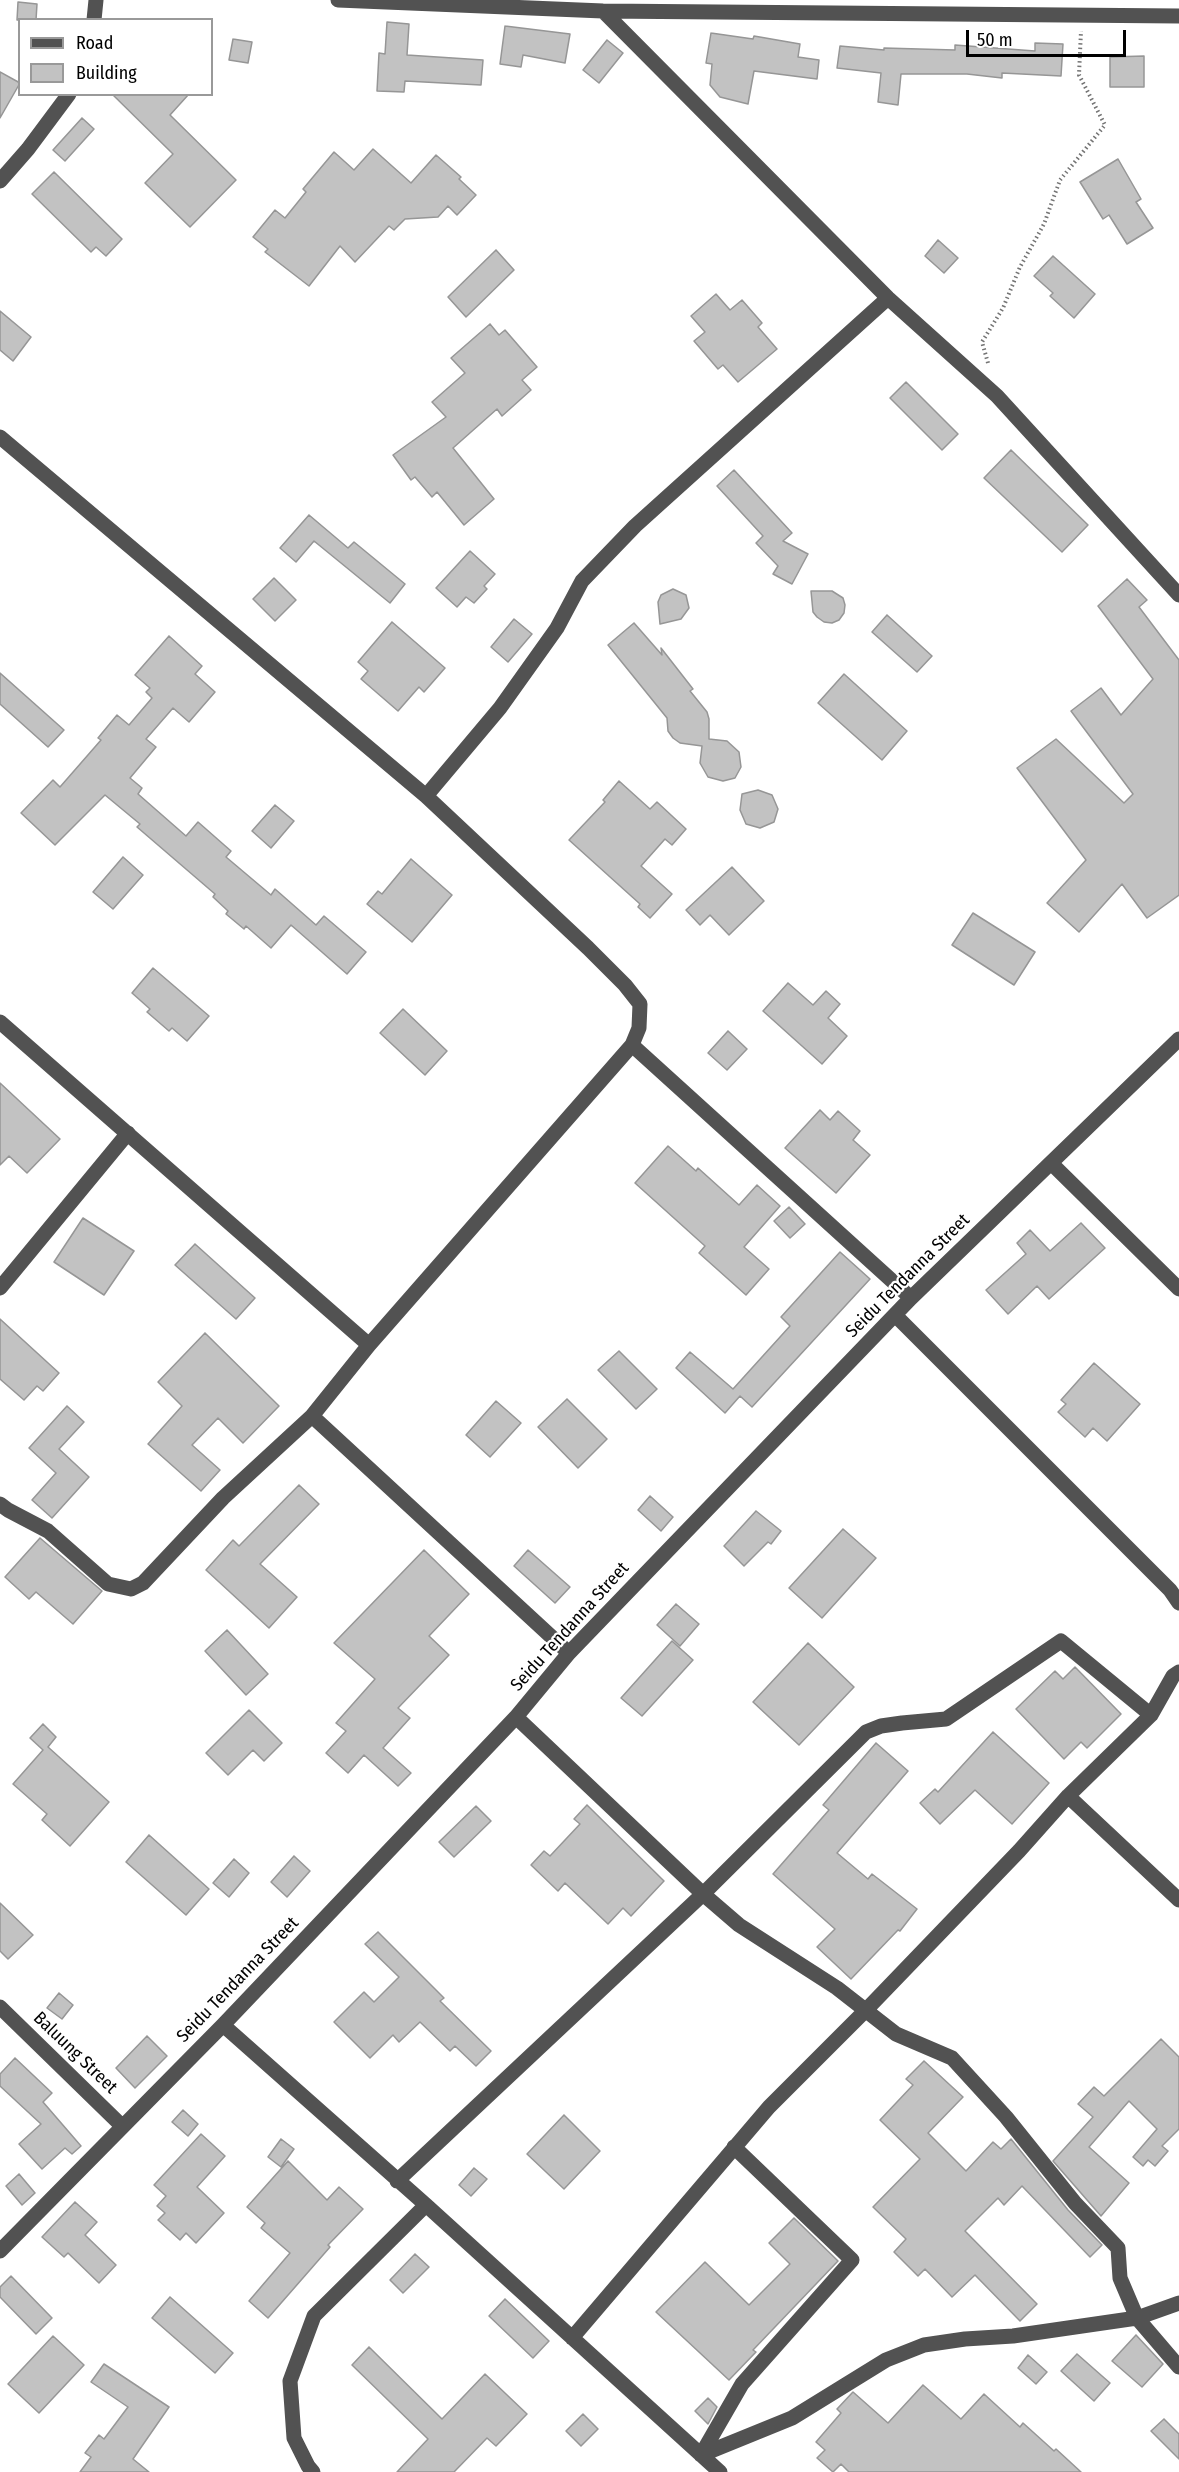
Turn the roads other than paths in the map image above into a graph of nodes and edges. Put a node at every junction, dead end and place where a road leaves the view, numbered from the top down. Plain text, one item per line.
1 (96, 0) edge
2 (338, 0) edge
3 (603, 11) junction
4 (1179, 16) edge
5 (94, 18) edge
6 (68, 96) edge
7 (0, 181) edge
8 (888, 298) junction
9 (0, 437) edge
10 (1179, 595) edge
11 (426, 796) junction
12 (0, 1022) edge
13 (1179, 1039) edge
14 (632, 1046) junction
15 (128, 1133) junction
16 (1051, 1163) junction
17 (0, 1288) edge
18 (1179, 1289) edge
19 (911, 1298) junction
20 (895, 1315) junction
21 (369, 1345) junction
22 (312, 1416) junction
23 (0, 1504) edge
24 (1179, 1603) edge
25 (568, 1653) junction
26 (1179, 1672) edge
27 (1151, 1715) junction
28 (516, 1717) junction
29 (1068, 1796) junction
30 (703, 1894) junction
31 (1179, 1900) edge
32 (0, 2007) edge
33 (866, 2010) junction
34 (223, 2025) junction
35 (122, 2126) junction
36 (734, 2147) junction
37 (397, 2181) junction
38 (426, 2205) junction
39 (0, 2251) edge
40 (1179, 2303) edge
41 (1137, 2318) junction
42 (572, 2338) junction
43 (1179, 2367) edge
44 (701, 2456) junction
45 (313, 2472) edge
46 (720, 2472) edge

1 - 5 street
2 - 3 street
3 - 4 street
3 - 8 street
6 - 7 street
8 - 10 street
8 - 11 street
9 - 11 street
11 - 14 street
12 - 15 street
13 - 16 street, Seidu Tendanna Street
14 - 19 street
14 - 21 street
15 - 17 street
15 - 21 street
16 - 18 street
16 - 19 street, Seidu Tendanna Street
19 - 20 street, Seidu Tendanna Street
20 - 24 street
20 - 25 street, Seidu Tendanna Street
21 - 22 street
22 - 23 street
22 - 25 street
25 - 28 street, Seidu Tendanna Street
26 - 27 street
27 - 29 street
27 - 30 street
28 - 30 street
28 - 34 street, Seidu Tendanna Street
29 - 31 street
29 - 33 street
30 - 33 street
30 - 37 street
32 - 35 street, Baluung Street
33 - 36 street
33 - 41 street
34 - 35 street, Seidu Tendanna Street
34 - 37 street
35 - 39 street, Seidu Tendanna Street
36 - 42 street
36 - 44 street
37 - 38 street
38 - 42 street
38 - 45 street
40 - 41 street
41 - 43 street
41 - 44 street
42 - 44 street
44 - 46 street

